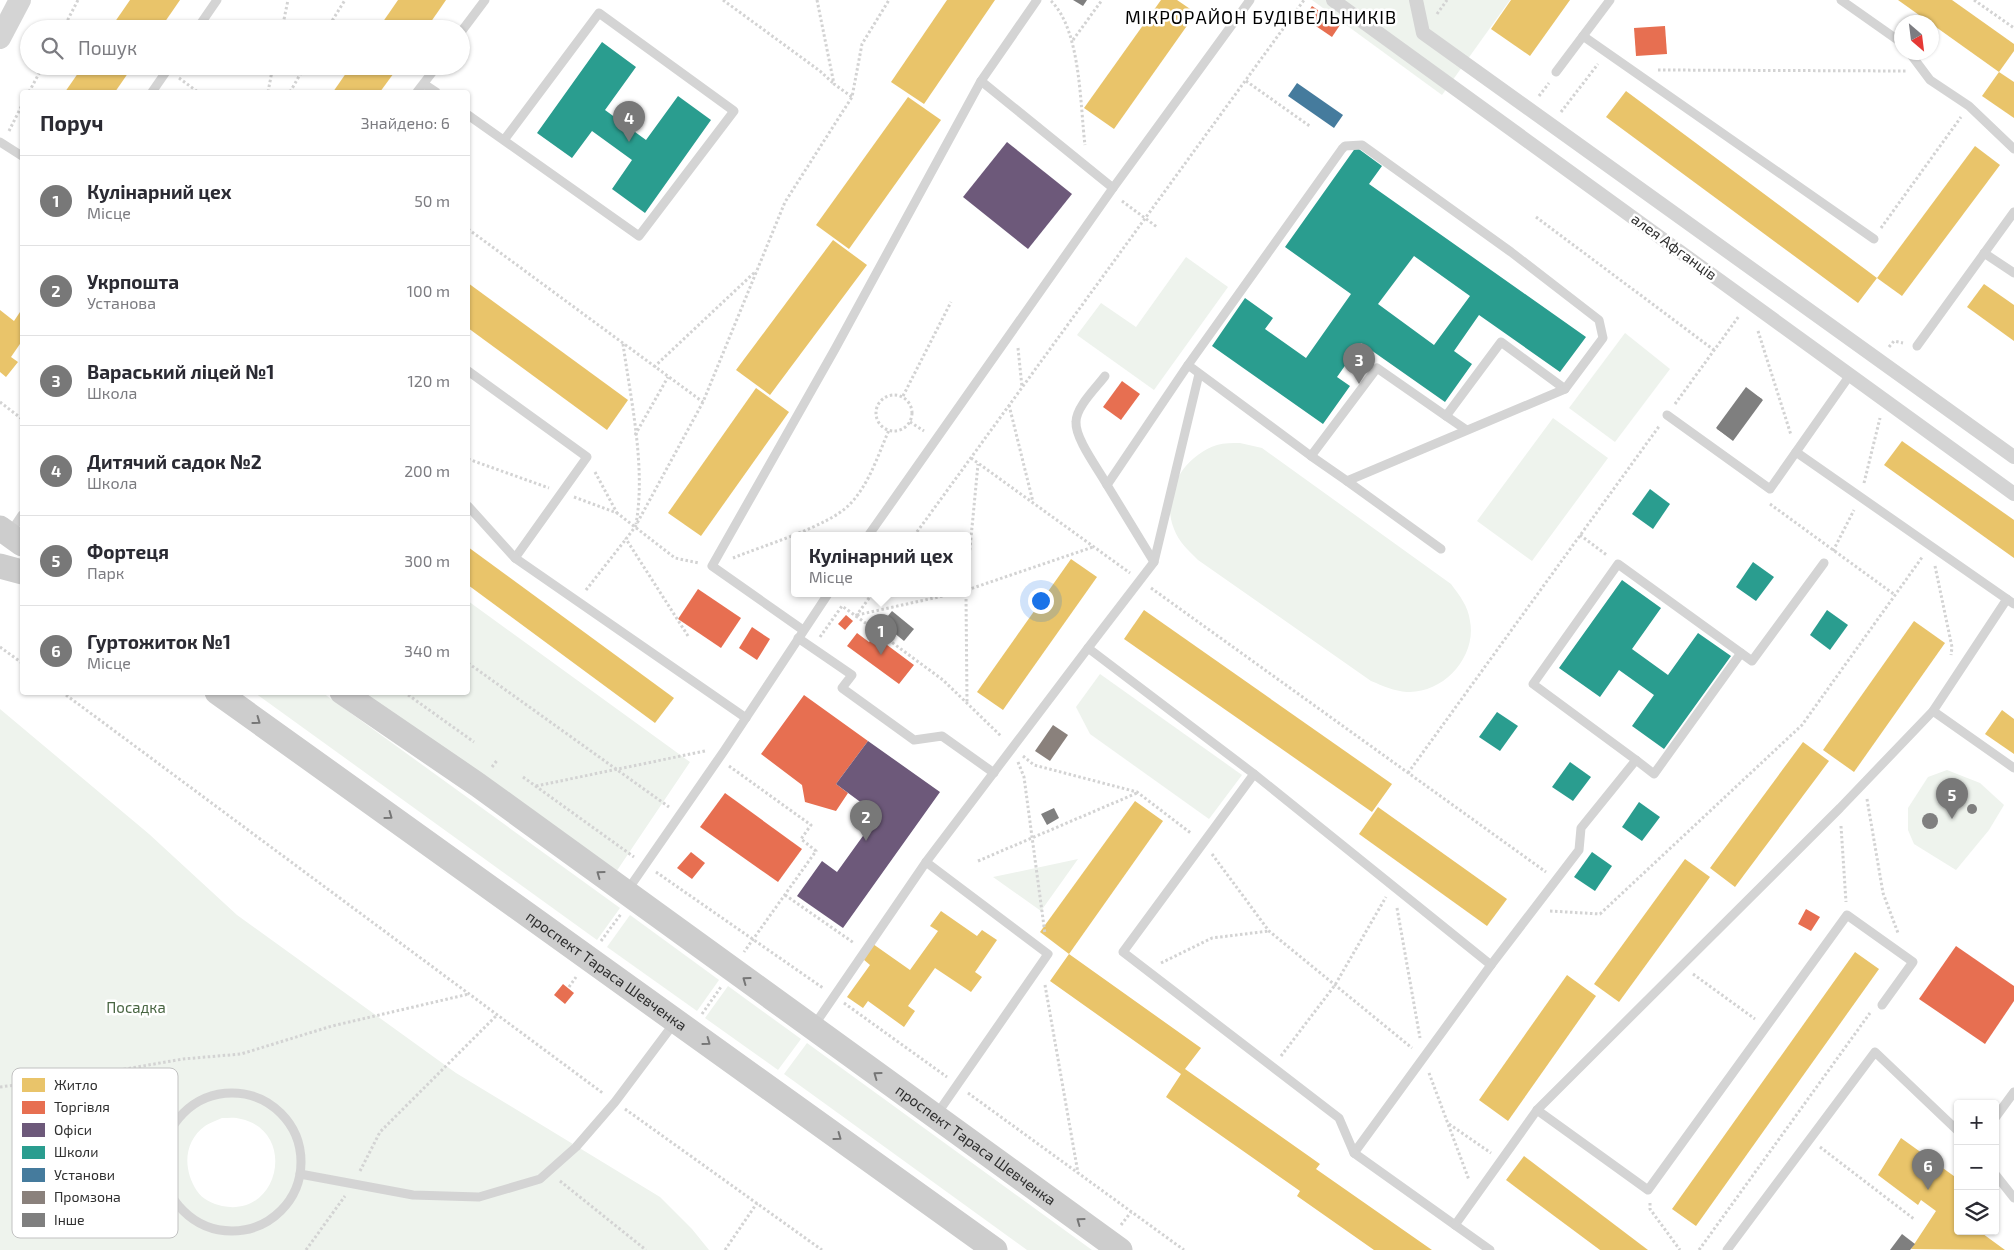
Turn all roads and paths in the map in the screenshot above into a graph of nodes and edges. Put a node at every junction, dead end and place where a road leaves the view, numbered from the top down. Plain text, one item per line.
1 (20, 0) edge
2 (78, 0) edge
3 (217, 0) edge
4 (288, 0) edge
5 (345, 0) edge
6 (485, 0) edge
7 (723, 0) edge
8 (817, 0) edge
9 (889, 0) edge
10 (1037, 0) edge
11 (1050, 0) edge
12 (1102, 0) edge
13 (1250, 0) edge
14 (1304, 0) edge
15 (1333, 0) edge
16 (1416, 0) edge
17 (1610, 0) edge
18 (1841, 0) edge
19 (1974, 0) edge
20 (68, 20) edge
21 (203, 20) edge
22 (284, 20) edge
23 (333, 20) edge
24 (470, 20) edge
25 (3, 24) edge
26 (2014, 28) edge
27 (1583, 36) junction
28 (1894, 37) edge
29 (1073, 41) junction
30 (1607, 52) junction
31 (1915, 60) edge
32 (1632, 70) junction
33 (1556, 72) dead end
34 (1923, 72) junction
35 (38, 75) edge
36 (164, 75) edge
37 (177, 75) edge
38 (272, 75) edge
39 (300, 75) edge
40 (430, 75) edge
41 (981, 80) junction
42 (1246, 81) junction
43 (424, 84) junction
44 (834, 84) junction
45 (30, 90) edge
46 (153, 90) edge
47 (196, 90) edge
48 (268, 90) edge
49 (291, 90) edge
50 (419, 90) edge
51 (433, 90) edge
52 (852, 97) junction
53 (1969, 106) junction
54 (20, 109) edge
55 (470, 116) edge
56 (1552, 125) junction
57 (1311, 127) dead end
58 (504, 140) junction
59 (1, 142) edge
60 (2014, 149) edge
61 (20, 155) edge
62 (1087, 166) junction
63 (1113, 188) junction
64 (2014, 212) edge
65 (1536, 217) dead end
66 (1146, 220) junction
67 (1157, 227) dead end
68 (470, 230) edge
69 (1874, 238) joint
70 (1984, 252) junction
71 (758, 268) junction
72 (2014, 273) edge
73 (951, 302) dead end
74 (1749, 302) junction
75 (1015, 326) junction
76 (623, 343) junction
77 (1917, 346) dead end
78 (1714, 350) junction
79 (1188, 365) junction
80 (654, 367) junction
81 (470, 372) edge
82 (1199, 374) junction
83 (1850, 374) junction
84 (1105, 376) dead end
85 (668, 377) junction
86 (1022, 388) junction
87 (1565, 389) junction
88 (903, 396) junction
89 (1885, 400) junction
90 (0, 402) edge
91 (703, 402) junction
92 (1009, 405) junction
93 (1667, 415) junction
94 (1446, 416) junction
95 (20, 417) edge
96 (1660, 424) junction
97 (1465, 429) junction
98 (889, 430) junction
99 (1668, 430) dead end
100 (635, 435) junction
101 (1796, 452) junction
102 (1311, 456) junction
103 (586, 457) junction
104 (2014, 457) edge
105 (971, 458) junction
106 (470, 460) edge
107 (978, 463) junction
108 (1347, 481) junction
109 (1107, 485) junction
110 (561, 492) junction
111 (2014, 494) edge
112 (1861, 497) junction
113 (1763, 499) dead end
114 (1033, 503) junction
115 (470, 508) edge
116 (617, 513) junction
117 (636, 527) junction
118 (796, 532) edge
119 (871, 532) edge
120 (917, 532) edge
121 (791, 534) edge
122 (1580, 535) junction
123 (971, 537) edge
124 (626, 539) junction
125 (1930, 546) junction
126 (1094, 547) junction
127 (1442, 549) dead end
128 (1834, 550) junction
129 (515, 558) junction
130 (1154, 562) junction
131 (1824, 563) dead end
132 (1618, 564) junction
133 (0, 566) edge
134 (712, 566) junction
135 (20, 571) edge
136 (1140, 580) junction
137 (971, 591) edge
138 (1895, 595) junction
139 (826, 597) edge
140 (939, 597) edge
141 (967, 597) edge
142 (577, 601) junction
143 (2010, 602) edge
144 (856, 616) dead end
145 (800, 634) junction
146 (688, 636) dead end
147 (0, 646) edge
148 (1088, 648) junction
149 (1741, 653) junction
150 (20, 661) edge
151 (470, 664) edge
152 (1949, 686) junction
153 (66, 695) edge
154 (221, 695) edge
155 (346, 695) edge
156 (408, 695) edge
157 (967, 704) dead end
158 (1933, 711) junction
159 (746, 718) junction
160 (474, 742) dead end
161 (1012, 748) junction
162 (719, 759) junction
163 (1636, 760) junction
164 (2014, 768) edge
165 (618, 769) junction
166 (994, 773) junction
167 (1408, 773) junction
168 (1254, 774) junction
169 (523, 778) dead end
170 (1865, 782) junction
171 (536, 786) junction
172 (1137, 792) dead end
173 (1840, 808) junction
174 (680, 815) junction
175 (1032, 839) junction
176 (978, 861) dead end
177 (926, 862) junction
178 (645, 864) junction
179 (1557, 880) junction
180 (1393, 886) junction
181 (625, 893) junction
182 (785, 895) junction
183 (1534, 910) junction
184 (1847, 915) junction
185 (1269, 931) dead end
186 (753, 939) junction
187 (865, 950) junction
188 (1048, 954) junction
189 (1908, 959) junction
190 (1492, 965) junction
191 (1682, 966) junction
192 (1146, 970) junction
193 (732, 971) junction
194 (469, 994) junction
195 (834, 996) junction
196 (1878, 1006) joint
197 (497, 1015) junction
198 (684, 1025) junction
199 (1765, 1027) junction
200 (812, 1028) junction
201 (1424, 1058) junction
202 (1272, 1067) junction
203 (131, 1068) edge
204 (958, 1085) junction
205 (2014, 1092) edge
206 (614, 1102) junction
207 (1537, 1110) junction
208 (1999, 1113) edge
209 (935, 1117) junction
210 (178, 1118) edge
211 (1448, 1124) dead end
212 (1954, 1127) edge
213 (1810, 1140) junction
214 (1354, 1153) junction
215 (1501, 1160) junction
216 (548, 1171) junction
217 (1078, 1173) junction
218 (300, 1174) junction
219 (1999, 1179) edge
220 (353, 1184) junction
221 (1648, 1190) junction
222 (2014, 1198) edge
223 (757, 1203) junction
224 (178, 1205) edge
225 (1914, 1219) dead end
226 (1456, 1225) junction
227 (306, 1250) edge
228 (646, 1250) edge
229 (725, 1250) edge
230 (822, 1250) edge
231 (995, 1250) edge
232 (1120, 1250) edge
233 (1184, 1250) edge
234 (1490, 1250) edge
235 (1680, 1250) edge
236 (1699, 1250) edge
237 (1728, 1250) edge

1 - 25 street
2 - 20 path
3 - 21 lane
4 - 22 path
5 - 23 path
6 - 24 lane
7 - 44 path
8 - 44 path
9 - 52 path
10 - 41 lane
11 - 29 path
12 - 29 path
13 - 63 lane
14 - 42 path
15 - 74 street, алея Афганців
16 - 56 street, алея Афганців
17 - 27 lane
18 - 28 lane
19 - 26 path
27 - 30 lane
27 - 33 lane
29 - 62 path
30 - 32 lane
30 - 56 path
31 - 34 lane
32 - 34 path
32 - 69 lane
34 - 53 lane
35 - 45 path
36 - 46 lane
37 - 47 path
38 - 48 path
39 - 49 path
40 - 43 lane
41 - 62 lane
41 - 134 lane
42 - 57 path
42 - 66 path
43 - 50 lane
43 - 51 lane
44 - 52 path
52 - 71 path
53 - 60 lane
53 - 69 path
54 - 59 path
55 - 58 lane
56 - 104 street, алея Афганців
58 - 58 lane
59 - 61 lane
62 - 63 lane
63 - 66 path
63 - 75 lane
64 - 70 lane
65 - 78 path
66 - 67 path
66 - 86 path
68 - 76 path
70 - 72 lane
70 - 77 lane
71 - 80 path
71 - 91 path
73 - 88 path
74 - 78 path
74 - 83 street, алея Афганців
74 - 101 path
75 - 86 path
75 - 119 lane
76 - 80 path
76 - 100 path
78 - 93 path
79 - 82 lane
79 - 87 lane
79 - 109 lane
80 - 85 path
81 - 103 lane
82 - 102 lane
82 - 130 lane
83 - 89 street, алея Афганців
83 - 101 lane
84 - 109 lane
85 - 91 path
85 - 100 path
86 - 92 path
87 - 94 lane
87 - 97 lane
88 - 98 path
88 - 98 path
89 - 111 street, алея Афганців
89 - 112 path
90 - 95 path
91 - 117 path
92 - 105 path
92 - 114 path
93 - 96 path
93 - 101 lane
94 - 97 lane
94 - 102 lane
96 - 99 path
96 - 122 path
97 - 108 lane
98 - 118 path
100 - 117 path
101 - 112 lane
102 - 108 lane
103 - 110 lane
103 - 116 path
105 - 107 path
105 - 120 path
106 - 110 path
107 - 114 path
107 - 123 path
108 - 127 lane
109 - 130 lane
110 - 116 path
110 - 129 lane
112 - 125 lane
112 - 128 path
113 - 128 path
114 - 126 path
115 - 129 lane
116 - 117 path
117 - 124 path
117 - 134 path
121 - 134 path
122 - 132 path
122 - 167 path
124 - 142 path
124 - 146 path
125 - 138 path
125 - 143 lane
125 - 152 path
126 - 136 path
126 - 137 path
128 - 138 path
129 - 142 lane
130 - 136 lane
131 - 149 lane
132 - 149 lane
132 - 163 lane
133 - 135 main road
134 - 145 lane
136 - 148 lane
136 - 167 path
138 - 183 path
139 - 145 lane
140 - 144 path
141 - 157 path
142 - 159 lane
143 - 152 lane
145 - 159 lane
145 - 166 lane
147 - 150 path
148 - 161 lane
148 - 168 lane
149 - 163 lane
151 - 165 path
152 - 158 lane
153 - 194 path
154 -> 198 main road, проспект Тараса Шевченка
181 -> 155 main road, проспект Тараса Шевченка
156 - 160 path
158 - 164 lane
158 - 170 lane
159 - 162 lane
161 - 166 lane
161 - 175 path
162 - 165 path
162 - 174 lane
162 - 182 path
163 - 179 lane
165 - 171 path
165 - 174 path
166 - 177 lane
167 - 179 path
168 - 180 lane
168 - 192 lane
169 - 171 path
170 - 173 lane
170 - 189 path
171 - 178 path
172 - 175 path
173 - 184 path
173 - 191 lane
174 - 178 lane
175 - 176 path
175 - 188 path
177 - 187 lane
177 - 188 lane
178 - 181 lane
178 - 186 path
179 - 183 lane
180 - 190 lane
180 - 201 path
180 - 202 path
181 - 193 main road, проспект Тараса Шевченка
182 - 186 path
182 - 187 path
183 - 190 lane
184 - 189 lane
184 - 199 lane
185 - 192 path
186 - 193 path
186 - 195 path
187 - 195 lane
188 - 204 lane
188 - 217 path
189 - 196 lane
190 - 201 lane
191 - 199 path
191 - 207 lane
192 - 202 lane
193 - 198 path
200 -> 193 main road, проспект Тараса Шевченка
194 - 197 path
194 - 203 path
195 - 200 lane
195 - 204 path
196 - 236 path
197 - 206 path
197 - 220 path
198 - 206 lane
198 -> 231 main road, проспект Тараса Шевченка
199 - 221 lane
209 -> 200 main road, проспект Тараса Шевченка
201 - 214 lane
202 - 214 lane
204 - 209 lane
204 - 217 path
205 - 208 lane
206 - 216 lane
206 - 223 path
207 - 215 lane
207 - 221 lane
232 -> 209 main road, проспект Тараса Шевченка
210 - 218 lane
211 - 215 path
212 - 213 lane
213 - 225 path
213 - 237 lane
214 - 226 lane
215 - 226 lane
216 - 220 lane
216 - 228 path
217 - 233 path
218 - 220 lane
218 - 224 lane
219 - 222 lane
220 - 227 path
221 - 235 path
223 - 229 path
223 - 230 path
226 - 234 lane

